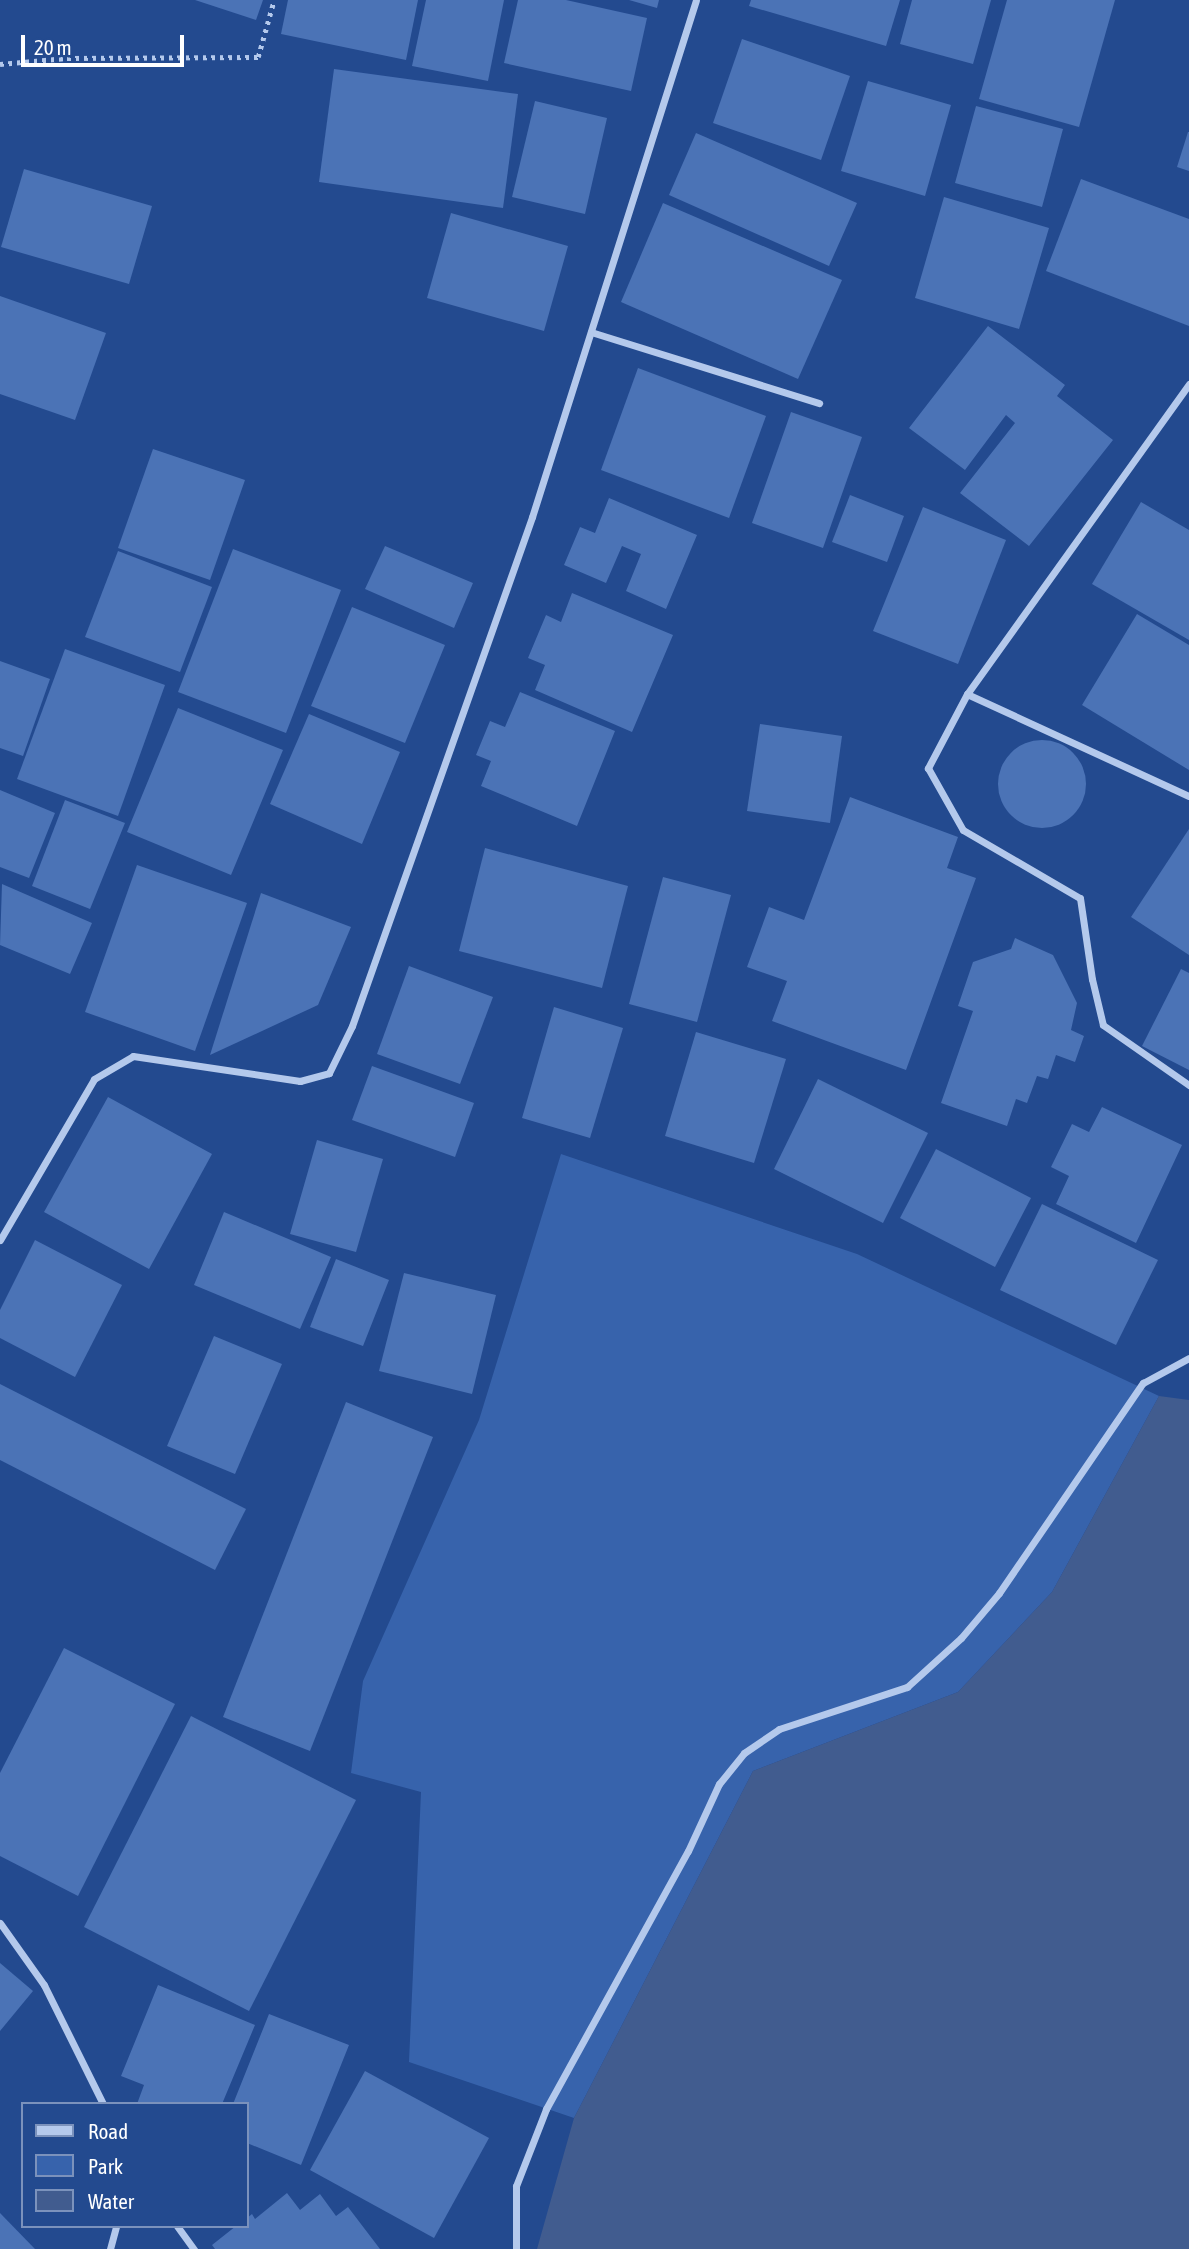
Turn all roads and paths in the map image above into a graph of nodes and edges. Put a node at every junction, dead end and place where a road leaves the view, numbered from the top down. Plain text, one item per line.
1 (274, 0) edge
2 (696, 0) edge
3 (0, 64) edge
4 (591, 332) junction
5 (1189, 384) edge
6 (819, 403) dead end
7 (967, 694) junction
8 (1189, 796) edge
9 (1189, 1085) edge
10 (0, 1240) edge
11 (1189, 1358) edge
12 (0, 1923) edge
13 (102, 2102) edge
14 (116, 2228) edge
15 (178, 2228) edge
16 (110, 2249) edge
17 (194, 2249) edge
18 (516, 2249) edge

1 - 3 path
2 - 4 street
4 - 6 street
4 - 10 street
5 - 7 street
7 - 8 street
7 - 9 street
11 - 18 street
12 - 13 street
14 - 16 street
15 - 17 street

